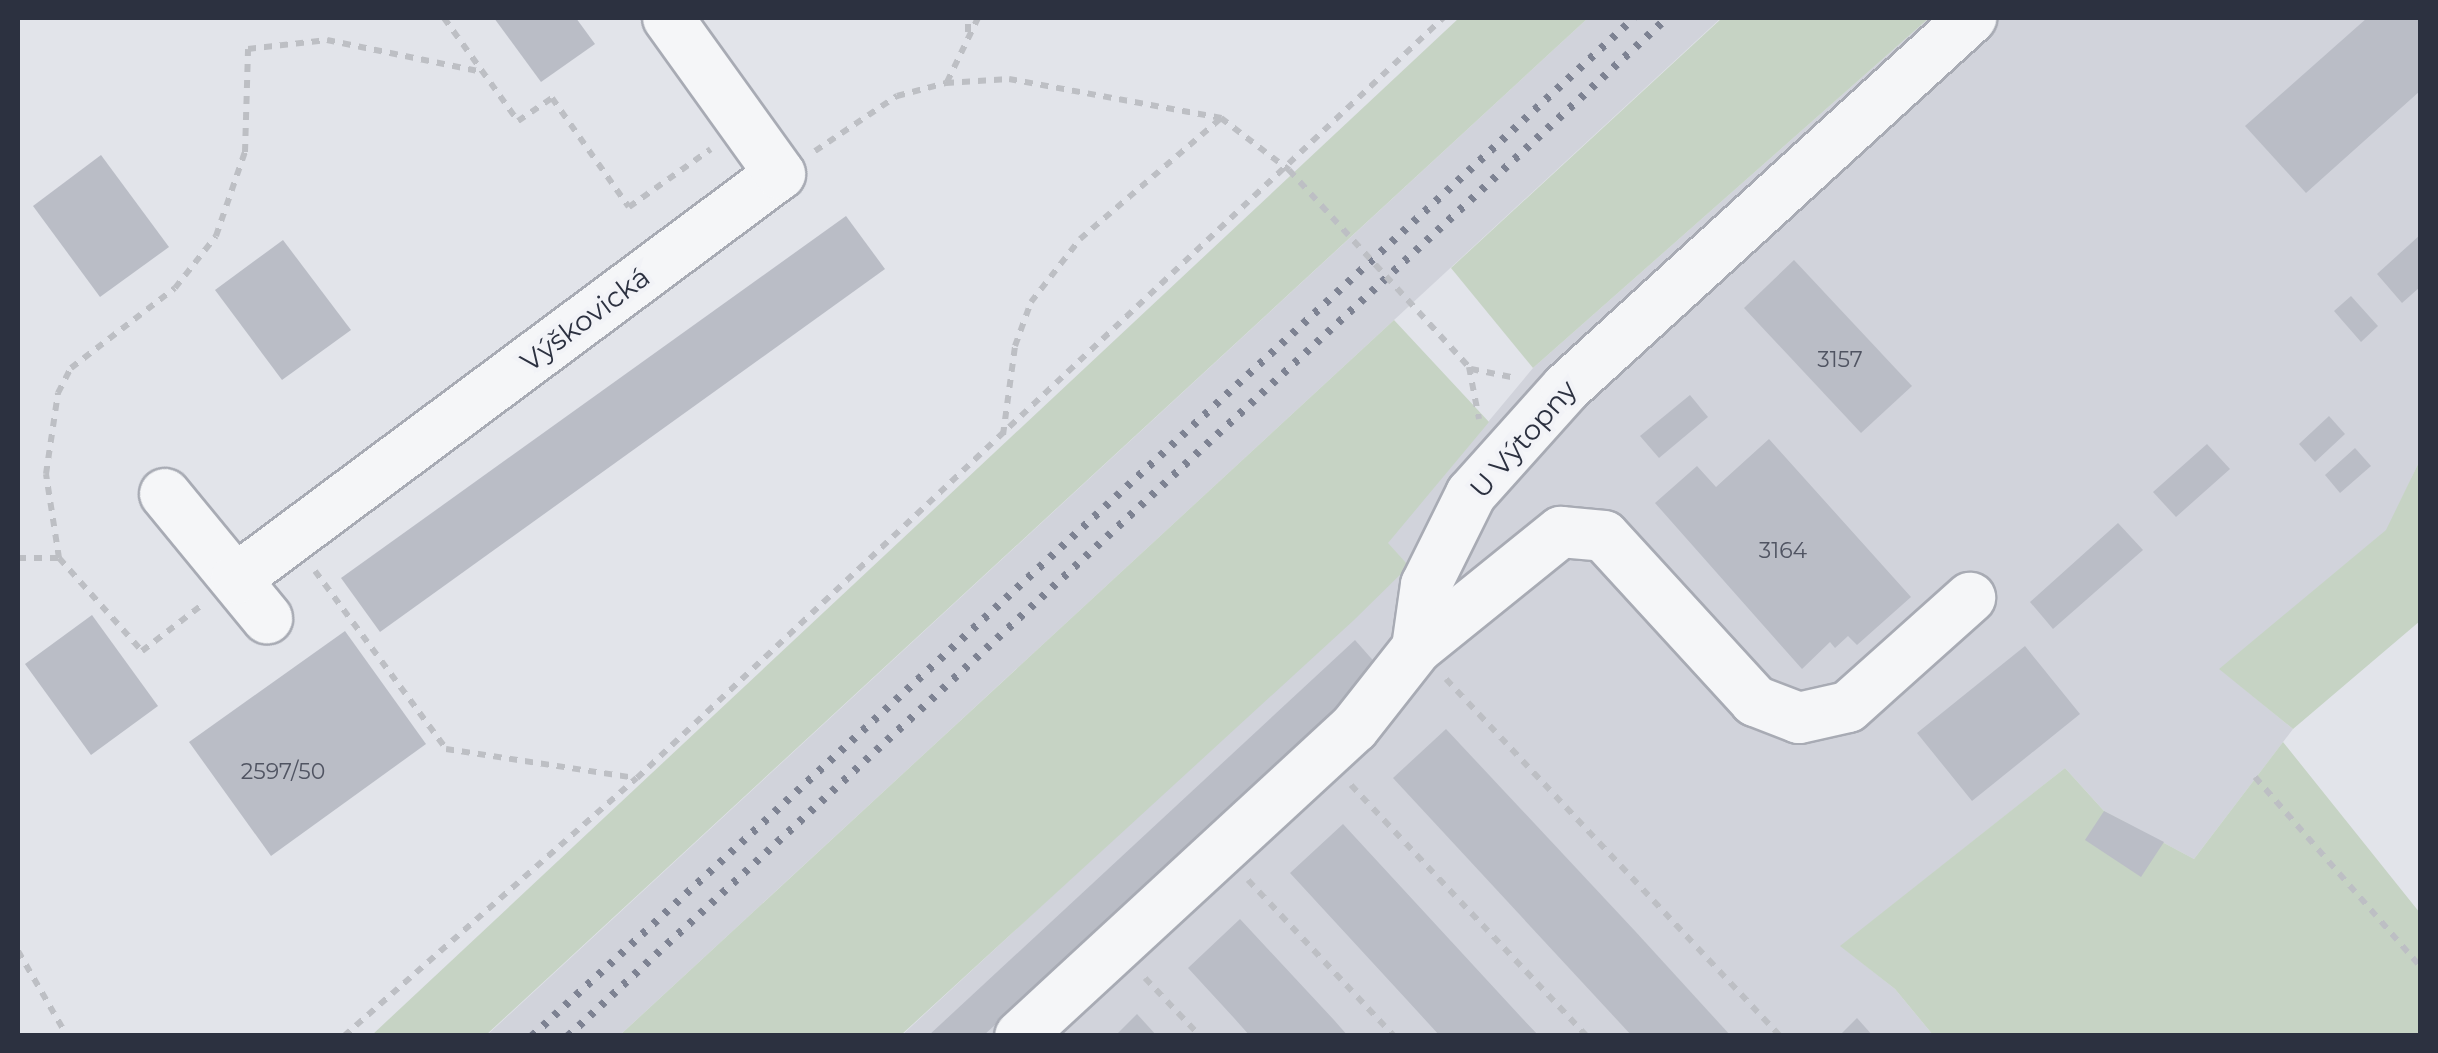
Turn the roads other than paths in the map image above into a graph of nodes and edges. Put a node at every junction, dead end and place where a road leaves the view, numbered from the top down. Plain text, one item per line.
1 (668, 18) edge
2 (1972, 18) edge
3 (165, 494) dead end
4 (236, 579) junction
5 (1970, 598) dead end
6 (267, 618) dead end
7 (1417, 648) junction
8 (1020, 1036) edge

1 - 4 street, Výškovická
2 - 7 street, U Výtopny
3 - 4 street
4 - 6 street
5 - 7 street
7 - 8 street

